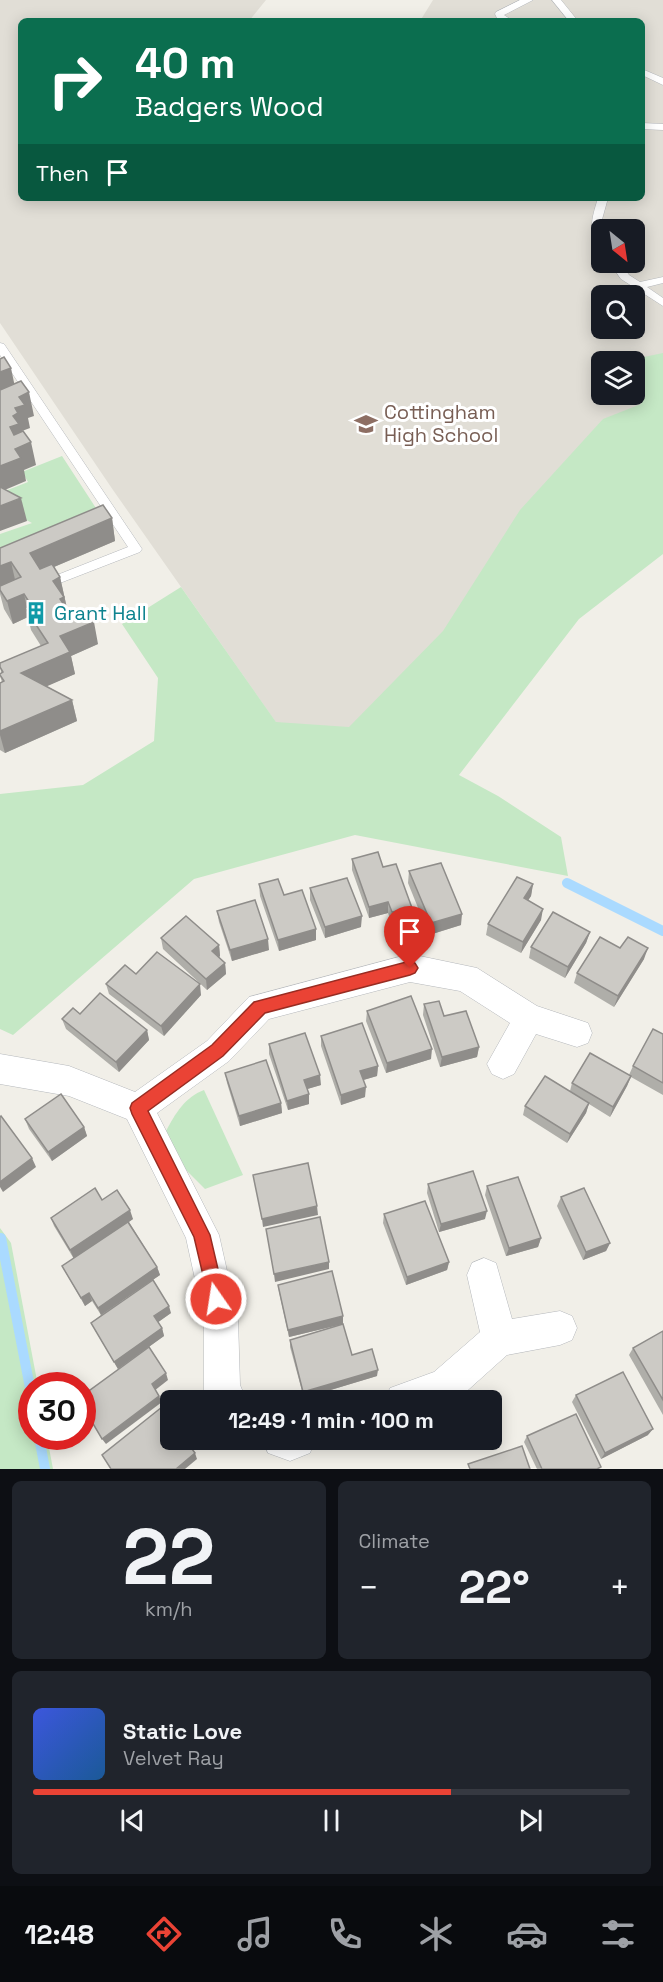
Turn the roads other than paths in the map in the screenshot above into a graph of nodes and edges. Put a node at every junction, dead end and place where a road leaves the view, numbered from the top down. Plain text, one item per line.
1 (529, 0) edge
2 (556, 0) edge
3 (505, 18) edge
4 (571, 18) edge
5 (645, 73) edge
6 (663, 82) edge
7 (645, 126) edge
8 (663, 127) edge
9 (602, 201) edge
10 (597, 219) edge
11 (622, 273) edge
12 (663, 280) edge
13 (637, 285) edge
14 (642, 285) edge
15 (645, 291) edge
16 (663, 303) edge
17 (0, 347) edge
18 (56, 580) edge
19 (529, 1018) junction
20 (577, 1033) dead end
21 (503, 1064) dead end
22 (0, 1069) edge
23 (138, 1108) junction
24 (484, 1275) dead end
25 (560, 1328) dead end
26 (499, 1339) junction
27 (222, 1390) edge
28 (434, 1390) edge

1 - 3 lane
2 - 4 lane
5 - 6 lane
7 - 8 lane
9 - 10 lane
11 - 13 lane
12 - 14 lane
15 - 16 lane
17 - 18 lane
19 - 20 street
19 - 21 street
19 - 23 street
22 - 23 street
23 - 27 street
24 - 26 street
25 - 26 street
26 - 28 street

